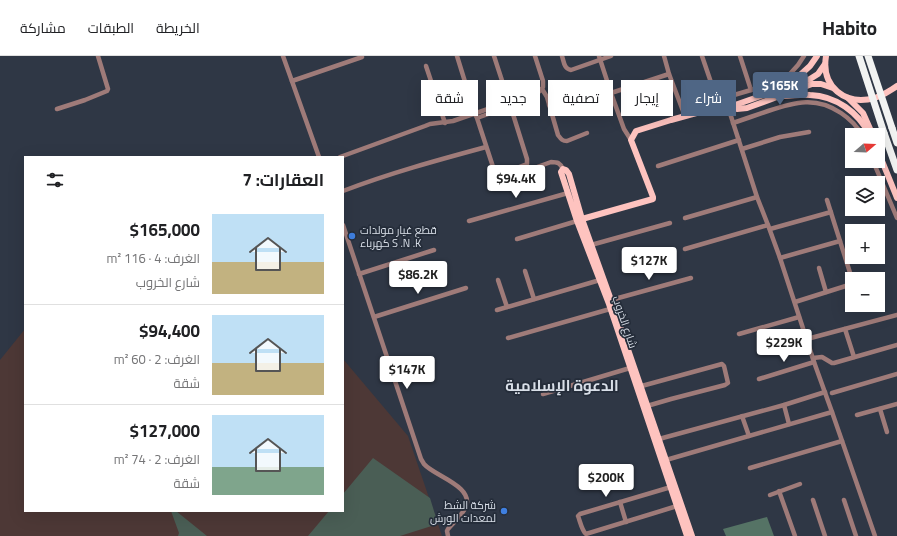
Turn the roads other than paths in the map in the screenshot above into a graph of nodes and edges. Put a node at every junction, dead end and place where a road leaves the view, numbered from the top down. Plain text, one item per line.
1 (98, 56) edge
2 (283, 56) edge
3 (457, 56) edge
4 (494, 56) edge
5 (535, 56) edge
6 (562, 56) edge
7 (611, 56) edge
8 (664, 56) edge
9 (702, 56) edge
10 (740, 56) edge
11 (804, 56) edge
12 (817, 56) edge
13 (826, 56) edge
14 (859, 56) edge
15 (868, 56) edge
16 (362, 57) dead end
17 (600, 58) edge
18 (825, 64) junction
19 (426, 66) dead end
20 (669, 74) junction
21 (465, 80) edge
22 (502, 80) edge
23 (607, 80) edge
24 (710, 80) edge
25 (292, 81) junction
26 (897, 86) edge
27 (785, 88) junction
28 (833, 88) junction
29 (542, 89) joint
30 (751, 90) junction
31 (613, 92) edge
32 (736, 94) edge
33 (779, 96) junction
34 (613, 98) edge
35 (848, 98) junction
36 (548, 102) edge
37 (736, 105) edge
38 (681, 106) edge
39 (57, 109) dead end
40 (736, 109) edge
41 (478, 115) edge
42 (476, 116) joint
43 (552, 116) edge
44 (685, 116) edge
45 (732, 116) edge
46 (445, 123) junction
47 (733, 123) junction
48 (858, 128) edge
49 (866, 128) edge
50 (869, 128) edge
51 (809, 132) dead end
52 (587, 133) dead end
53 (631, 140) junction
54 (739, 140) junction
55 (897, 143) edge
56 (486, 147) junction
57 (742, 149) junction
58 (319, 156) edge
59 (343, 156) edge
60 (658, 166) dead end
61 (877, 168) edge
62 (885, 168) edge
63 (563, 169) junction
64 (897, 170) edge
65 (496, 176) junction
66 (344, 191) edge
67 (568, 193) junction
68 (757, 197) junction
69 (897, 198) edge
70 (827, 200) dead end
71 (830, 212) junction
72 (685, 218) dead end
73 (897, 218) edge
74 (579, 220) junction
75 (469, 222) dead end
76 (670, 224) dead end
77 (769, 227) junction
78 (344, 228) edge
79 (517, 239) dead end
80 (840, 241) junction
81 (591, 244) junction
82 (434, 250) dead end
83 (685, 250) dead end
84 (780, 258) junction
85 (819, 268) dead end
86 (525, 271) dead end
87 (850, 272) edge
88 (359, 274) junction
89 (691, 278) dead end
90 (498, 280) dead end
91 (600, 280) junction
92 (845, 286) edge
93 (466, 288) dead end
94 (826, 292) junction
95 (534, 299) junction
96 (611, 300) junction
97 (794, 302) junction
98 (507, 307) junction
99 (610, 309) junction
100 (497, 310) dead end
101 (897, 315) edge
102 (374, 317) junction
103 (800, 317) junction
104 (845, 330) junction
105 (739, 334) dead end
106 (508, 338) dead end
107 (807, 339) junction
108 (897, 345) edge
109 (854, 357) junction
110 (814, 360) junction
111 (630, 368) junction
112 (896, 376) edge
113 (759, 379) dead end
114 (639, 387) junction
115 (825, 392) junction
116 (832, 393) dead end
117 (543, 394) dead end
118 (897, 404) edge
119 (784, 405) junction
120 (647, 406) junction
121 (880, 409) junction
122 (832, 412) junction
123 (857, 415) dead end
124 (742, 416) junction
125 (789, 424) junction
126 (887, 432) dead end
127 (749, 436) junction
128 (659, 439) junction
129 (842, 441) junction
130 (666, 460) junction
131 (750, 468) dead end
132 (800, 484) dead end
133 (671, 487) junction
134 (779, 491) junction
135 (770, 494) dead end
136 (813, 500) dead end
137 (844, 500) dead end
138 (620, 502) junction
139 (677, 506) junction
140 (626, 522) junction
141 (448, 536) edge
142 (687, 536) edge
143 (692, 536) edge
144 (795, 536) edge
145 (825, 536) edge
146 (856, 536) edge
147 (875, 536) edge

1 - 39 street
2 - 25 street
3 - 21 street
4 - 22 street
5 - 29 street
6 - 17 street
7 - 17 street
8 - 20 street
9 - 24 street
10 - 30 street
11 - 30 street
12 - 27 main road
13 - 18 main road
14 - 64 highway, bridge
15 - 55 highway, bridge
16 - 25 street
17 - 23 street
18 - 27 main road
18 - 28 main road
19 - 46 street
20 - 31 street
20 - 38 street
25 - 58 street
26 - 35 main road
27 - 37 main road
28 - 33 main road
28 - 35 main road
29 - 36 street
30 - 32 street
33 - 40 main road
33 - 49 main road
34 - 53 street
35 - 50 main road
41 - 65 street
42 - 46 street
42 - 56 street
43 - 52 street
44 - 53 main road
45 - 47 street
46 - 59 street
47 - 48 street
47 - 54 street
51 - 57 street
53 - 74 main road
54 - 57 street
54 - 60 street
56 - 65 street
56 - 66 street
57 - 68 street
61 - 73 street
62 - 69 main road
63 - 65 street
63 - 67 main road, شارع الخروب
63 - 74 main road, شارع الخروب
67 - 74 main road, شارع الخروب
67 - 75 street
68 - 72 street
68 - 77 street
70 - 71 street
71 - 77 street
71 - 80 street
74 - 79 street
74 - 81 main road, شارع الخروب
74 - 91 main road, شارع الخروب
76 - 81 street
77 - 83 street
77 - 84 street
78 - 88 street
80 - 84 street
80 - 87 street
81 - 96 main road, شارع الخروب
82 - 88 street
84 - 97 street
85 - 94 street
86 - 95 street
88 - 102 street
89 - 96 street
90 - 98 street
91 - 95 street
91 - 99 main road, شارع الخروب
92 - 94 street
93 - 102 street
94 - 97 street
95 - 98 street
96 - 114 main road, شارع الخروب
97 - 103 street
98 - 100 street
99 - 106 street
99 - 111 main road, شارع الخروب
101 - 104 street
102 - 141 street
103 - 105 street
103 - 107 street
104 - 107 street
104 - 109 street
107 - 110 street
108 - 109 street
109 - 110 street
110 - 113 street
110 - 115 street
111 - 114 main road, شارع الخروب
111 - 117 street
112 - 116 street
114 - 120 main road, شارع الخروب
114 - 120 street
114 - 133 main road, شارع الخروب
115 - 119 street
115 - 122 street
118 - 121 street
119 - 124 street
119 - 125 street
120 - 128 main road, شارع الخروب
121 - 123 street
121 - 126 street
122 - 125 street
122 - 129 street
124 - 127 street
124 - 128 street
125 - 127 street
127 - 130 street
128 - 130 main road, شارع الخروب
129 - 131 street
129 - 147 street
130 - 143 main road, شارع الخروب
132 - 134 street
133 - 138 street
133 - 139 main road, شارع الخروب
134 - 135 street
134 - 144 street
136 - 145 street
137 - 146 street
138 - 140 street
138 - 140 street
139 - 140 street
139 - 142 main road, شارع الخروب

